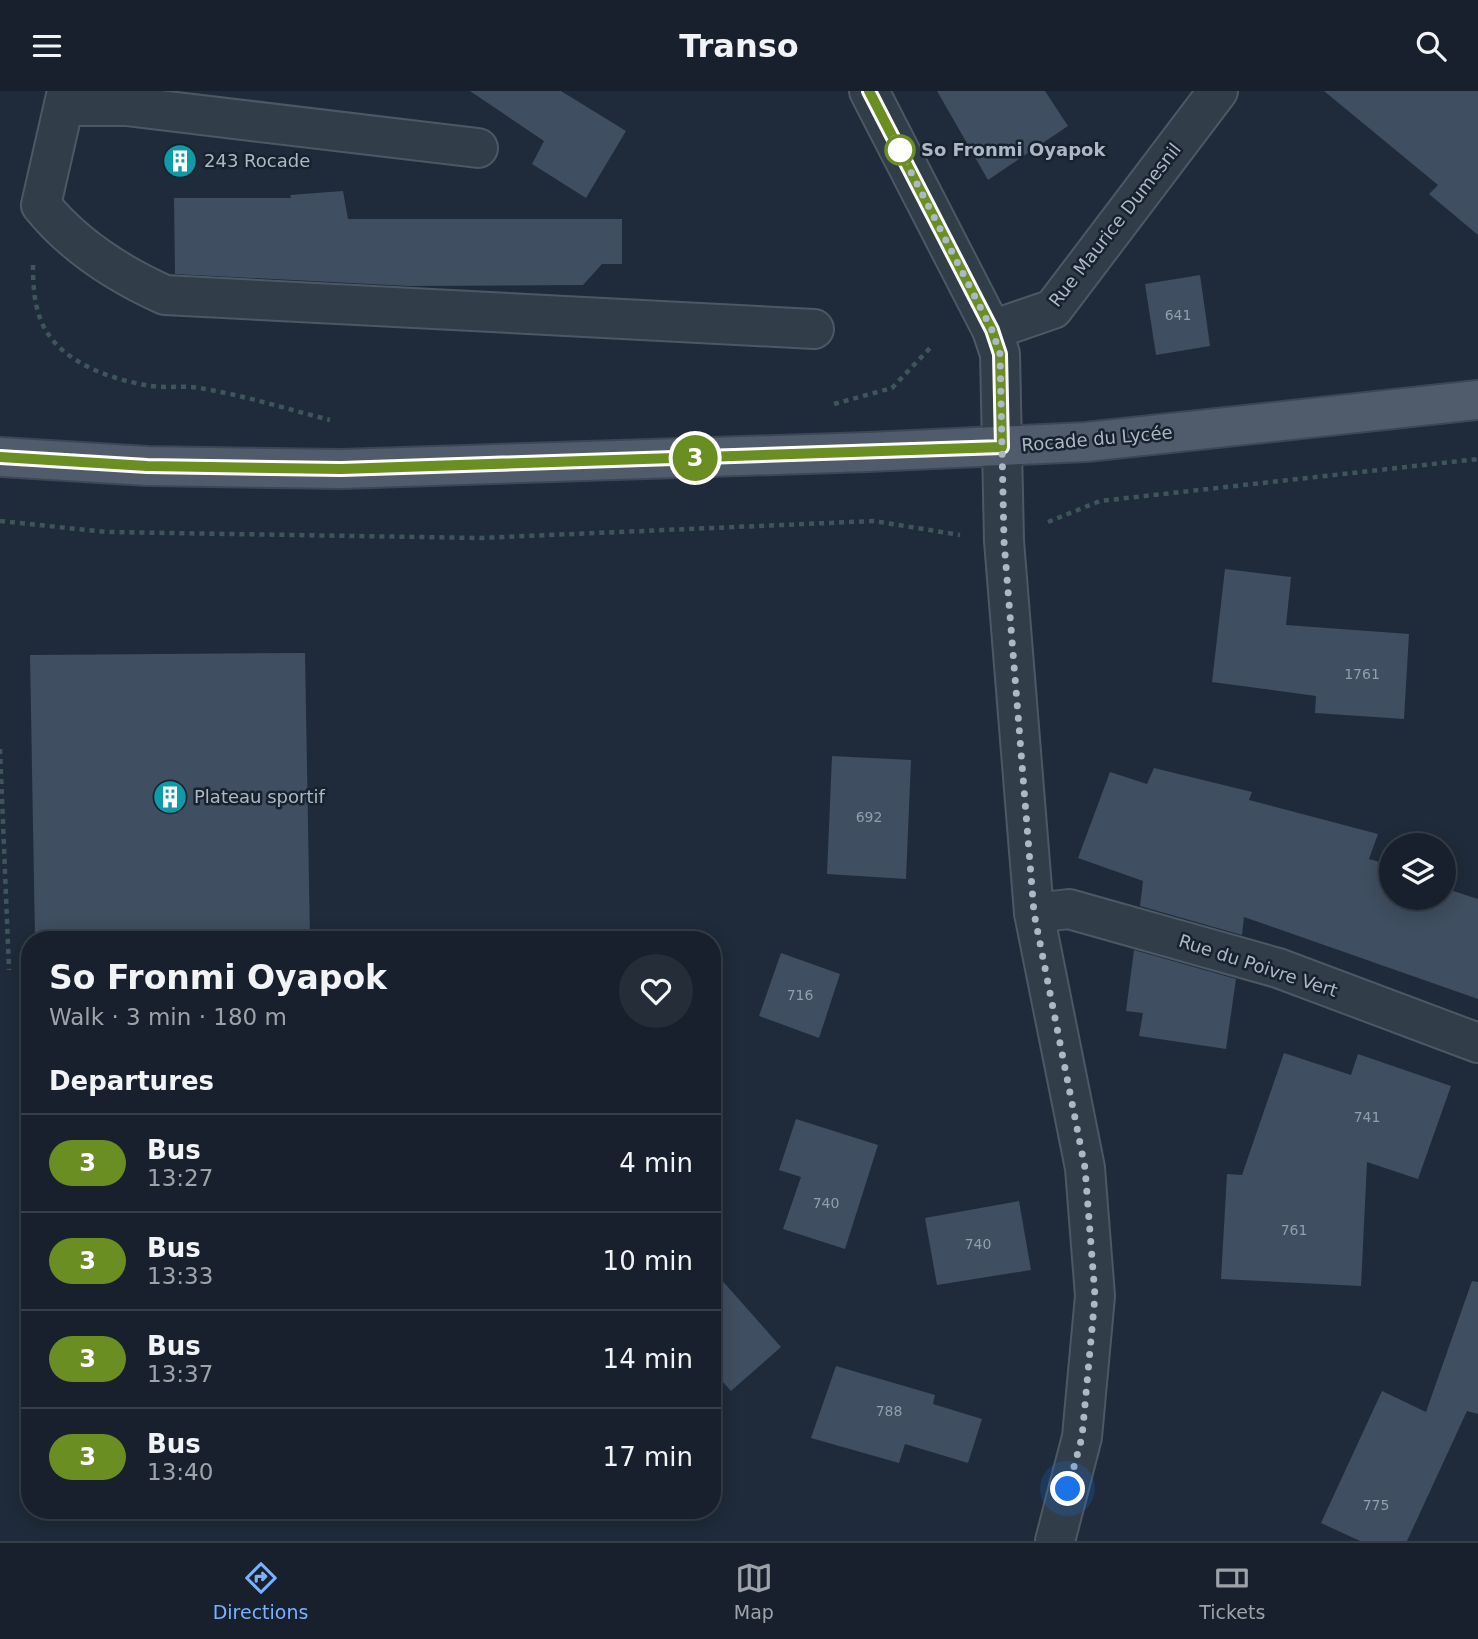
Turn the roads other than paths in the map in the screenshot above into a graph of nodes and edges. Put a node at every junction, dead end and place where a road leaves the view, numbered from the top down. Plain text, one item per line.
1 (869, 91) edge
2 (1218, 91) edge
3 (66, 99) edge
4 (478, 148) dead end
5 (814, 329) dead end
6 (992, 330) junction
7 (1478, 400) edge
8 (1002, 447) junction
9 (0, 457) edge
10 (1034, 913) junction
11 (1478, 1044) edge
12 (1055, 1541) edge

1 - 6 street
2 - 6 street, Rue Maurice Dumesnil
3 - 4 street
3 - 5 street
6 - 8 street
7 - 8 main road, Rocade du Lycée
8 - 9 main road, Rocade du Lycée
8 - 10 street
10 - 11 street, Rue du Poivre Vert
10 - 12 street

